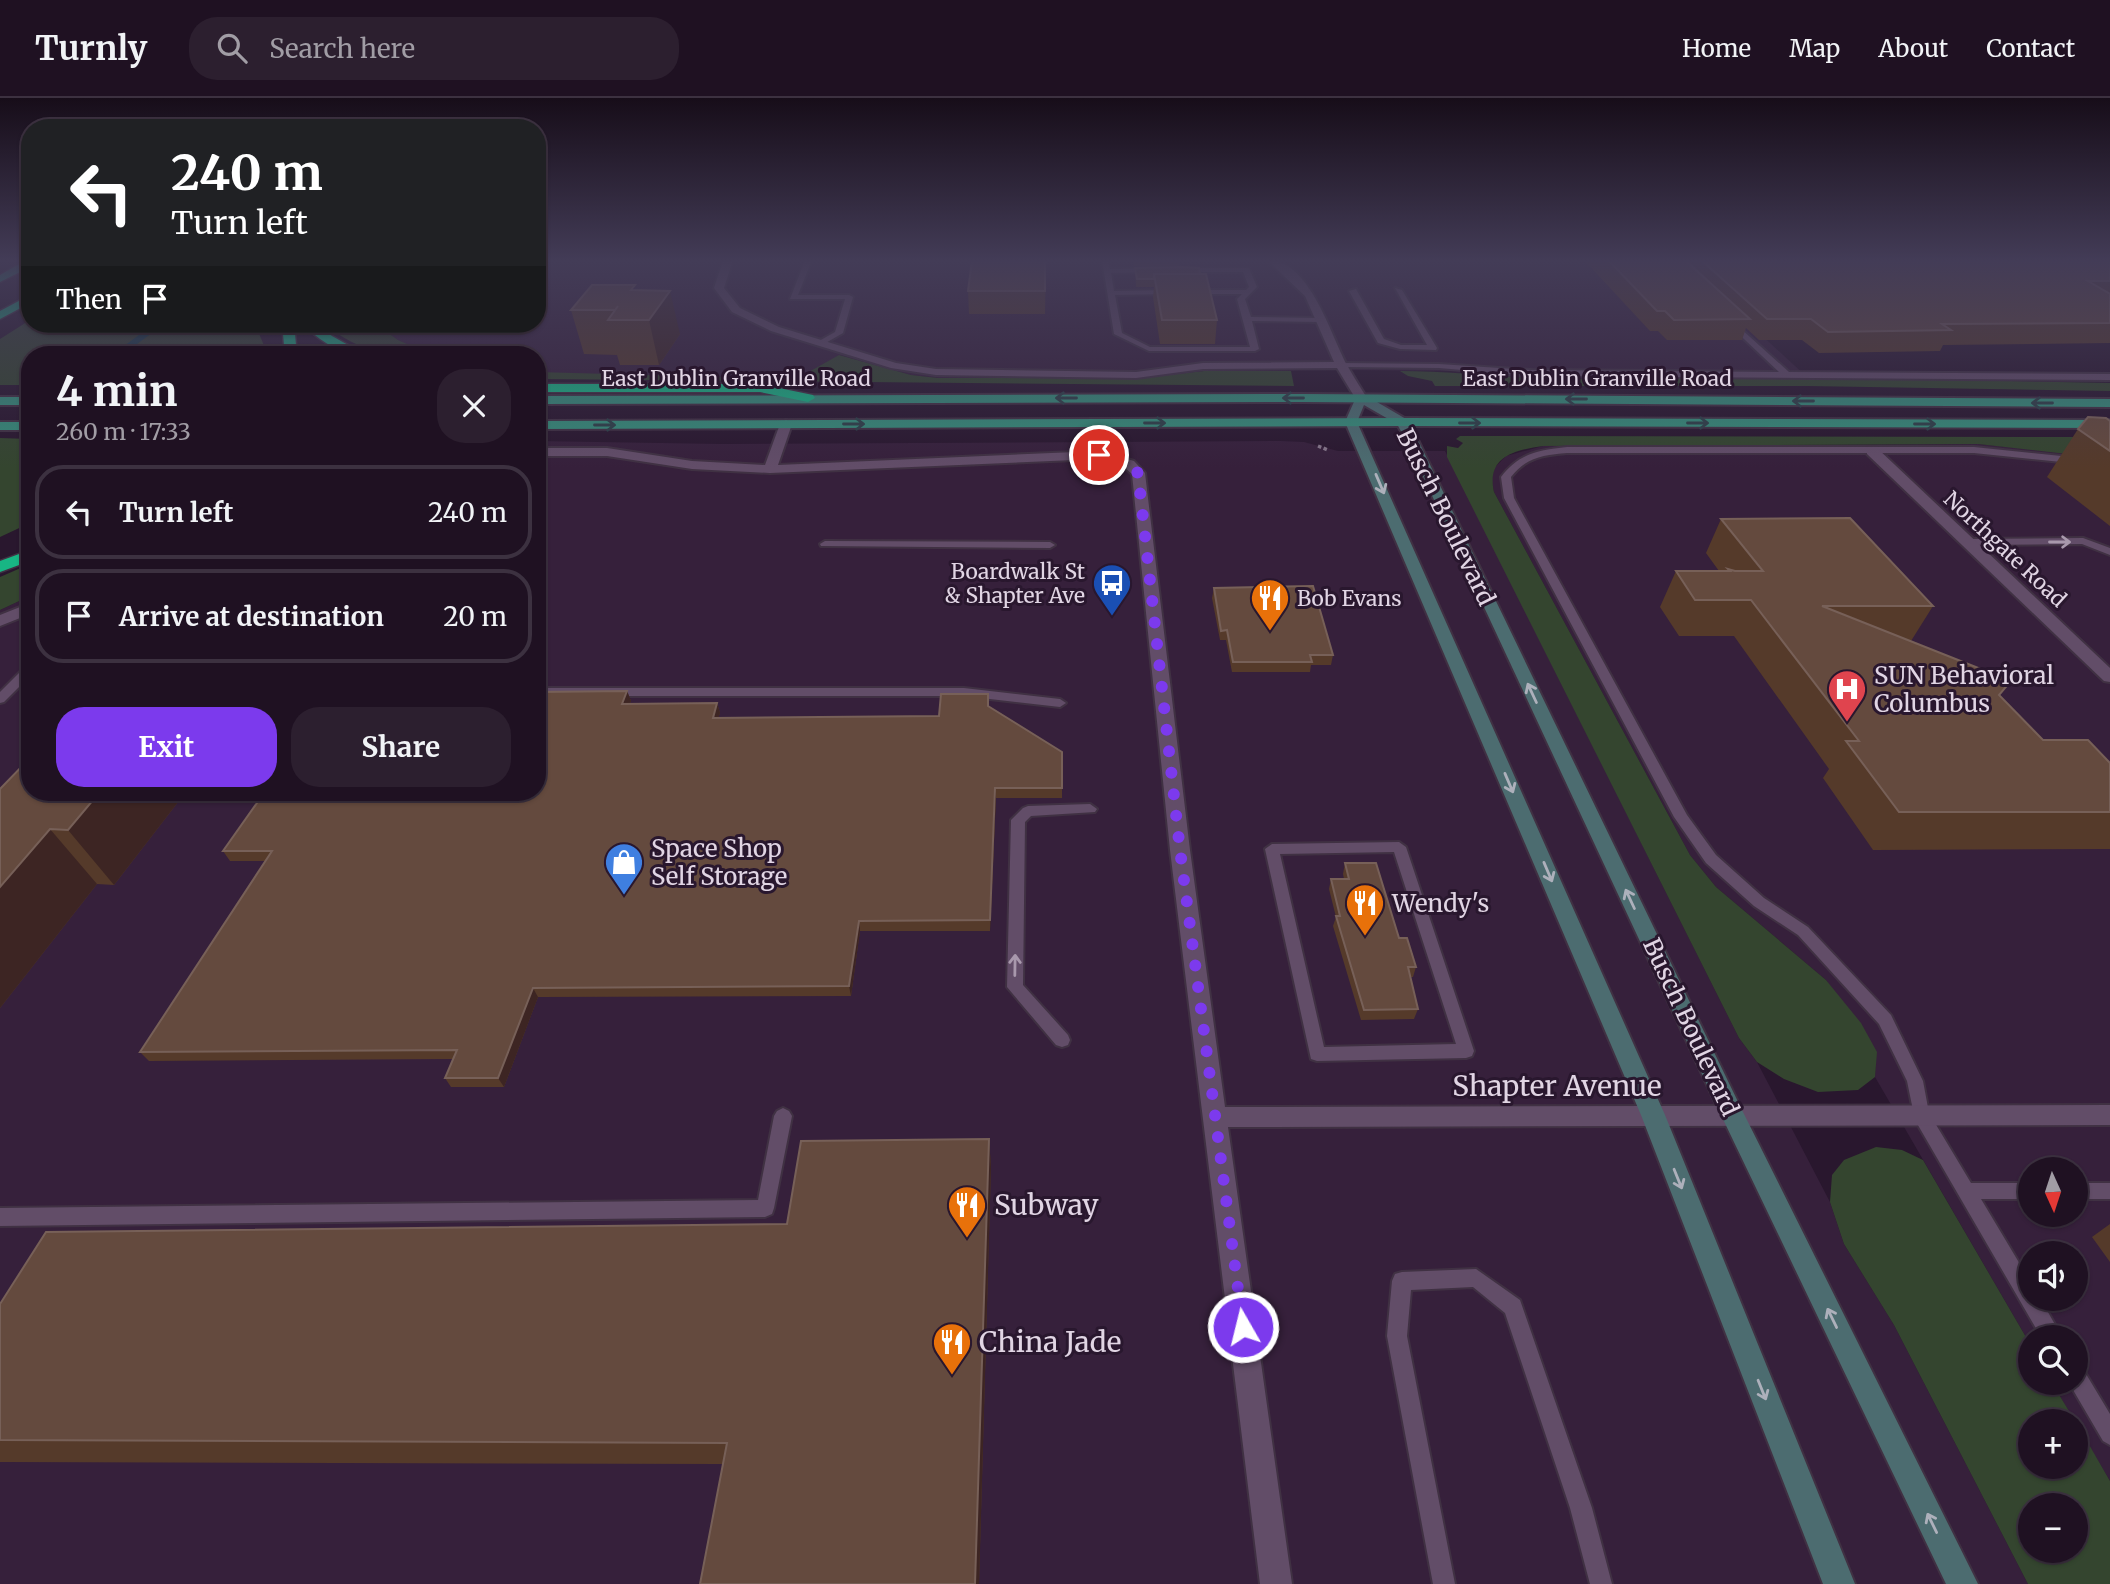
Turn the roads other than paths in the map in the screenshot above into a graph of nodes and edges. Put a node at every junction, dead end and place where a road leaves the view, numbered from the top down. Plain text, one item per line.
1 (776, 329) edge
2 (840, 329) edge
3 (1117, 329) edge
4 (1250, 329) edge
5 (1325, 329) edge
6 (1375, 329) edge
7 (1422, 329) edge
8 (1738, 329) edge
9 (320, 333) edge
10 (822, 343) junction
11 (342, 346) edge
12 (1341, 365) junction
13 (1785, 373) junction
14 (2110, 377) edge
15 (546, 388) edge
16 (808, 398) junction
17 (1362, 398) junction
18 (546, 400) edge
19 (0, 401) edge
20 (21, 401) edge
21 (2110, 403) edge
22 (1351, 422) junction
23 (1402, 422) junction
24 (786, 424) junction
25 (2109, 424) edge
26 (546, 425) edge
27 (0, 426) edge
28 (21, 426) edge
29 (1872, 451) junction
30 (546, 452) edge
31 (2085, 462) junction
32 (2110, 464) edge
33 (770, 469) junction
34 (2102, 474) edge
35 (1968, 542) junction
36 (825, 544) dead end
37 (1050, 545) dead end
38 (2110, 552) edge
39 (21, 559) edge
40 (0, 567) edge
41 (21, 612) edge
42 (0, 621) edge
43 (2110, 677) edge
44 (21, 678) edge
45 (546, 692) edge
46 (0, 699) edge
47 (1060, 702) dead end
48 (1090, 809) dead end
49 (1272, 849) joint
50 (1062, 1040) dead end
51 (1653, 1115) junction
52 (1733, 1115) junction
53 (1921, 1115) junction
54 (2110, 1115) edge
55 (783, 1116) dead end
56 (1215, 1117) junction
57 (1966, 1191) junction
58 (2018, 1191) edge
59 (2088, 1191) edge
60 (2110, 1191) edge
61 (0, 1217) edge
62 (2045, 1325) edge
63 (2087, 1395) edge
64 (2110, 1434) edge
65 (1276, 1584) edge
66 (1444, 1584) edge
67 (1601, 1584) edge
68 (1839, 1584) edge
69 (1962, 1584) edge

1 - 10 street
2 - 10 lane
3 - 4 lane
5 - 12 street
6 - 7 lane
8 - 13 lane
9 - 11 highway
10 - 12 street
12 - 13 lane, East Dublin Granville Road
12 - 17 street
13 - 14 lane, East Dublin Granville Road
15 - 16 highway
17 -> 16 main road, East Dublin Granville Road
16 - 18 main road, East Dublin Granville Road
21 -> 17 main road, East Dublin Granville Road
17 - 22 main road
17 - 23 main road, Busch Boulevard
19 - 20 main road
22 - 23 main road, East Dublin Granville Road
24 -> 22 main road, East Dublin Granville Road
22 -> 51 main road, Busch Boulevard
23 -> 25 main road, East Dublin Granville Road
52 -> 23 main road, Busch Boulevard
26 -> 24 main road, East Dublin Granville Road
24 - 33 street, East Dublin Granville Road
27 - 28 main road
29 - 31 lane
29 - 35 street, Northgate Road
29 - 53 lane
30 - 33 street
31 - 32 lane
31 - 34 lane
33 - 56 street
35 -> 38 lane
35 - 43 street, Northgate Road
36 - 37 lane
39 - 40 highway
41 - 42 street
44 - 46 lane
45 - 47 lane
50 -> 48 lane
49 - 49 lane
51 - 52 street, Shapter Avenue
51 - 56 street, Shapter Avenue
51 -> 68 main road, Busch Boulevard
52 - 53 street, Shapter Avenue
69 -> 52 main road, Busch Boulevard
53 - 54 street, Shapter Avenue
53 - 57 lane
55 - 61 lane
56 - 65 street
57 - 58 lane
57 - 62 lane
59 - 60 lane
63 - 64 lane
66 - 67 lane

